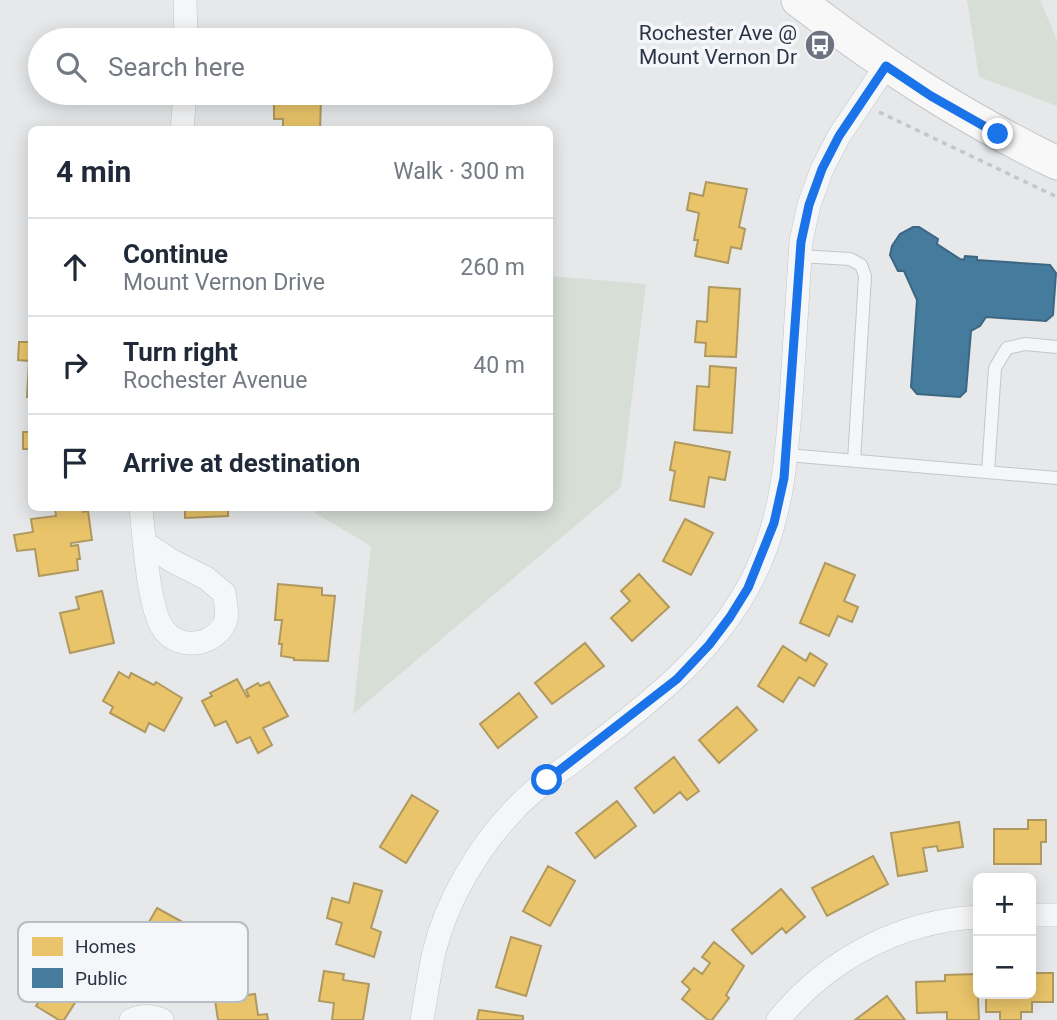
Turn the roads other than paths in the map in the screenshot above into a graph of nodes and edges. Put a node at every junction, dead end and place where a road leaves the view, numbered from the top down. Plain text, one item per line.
1 (185, 0) edge
2 (798, 0) edge
3 (186, 28) edge
4 (886, 66) junction
5 (184, 105) edge
6 (182, 126) edge
7 (1057, 163) edge
8 (800, 256) junction
9 (1057, 347) edge
10 (787, 455) junction
11 (854, 461) junction
12 (988, 472) junction
13 (1057, 478) edge
14 (141, 511) edge
15 (145, 543) junction
16 (1036, 915) edge
17 (1057, 915) edge
18 (973, 918) edge
19 (131, 1020) edge
20 (162, 1020) edge
21 (422, 1020) edge
22 (778, 1020) edge

1 - 3 street
2 - 4 main road
4 - 7 main road
4 - 8 street
5 - 6 street
8 - 10 street
8 - 11 lane
9 - 12 lane
10 - 11 lane
10 - 21 street
11 - 12 lane
12 - 13 lane
14 - 15 street
15 - 15 street
16 - 17 street
18 - 22 street
19 - 20 street

